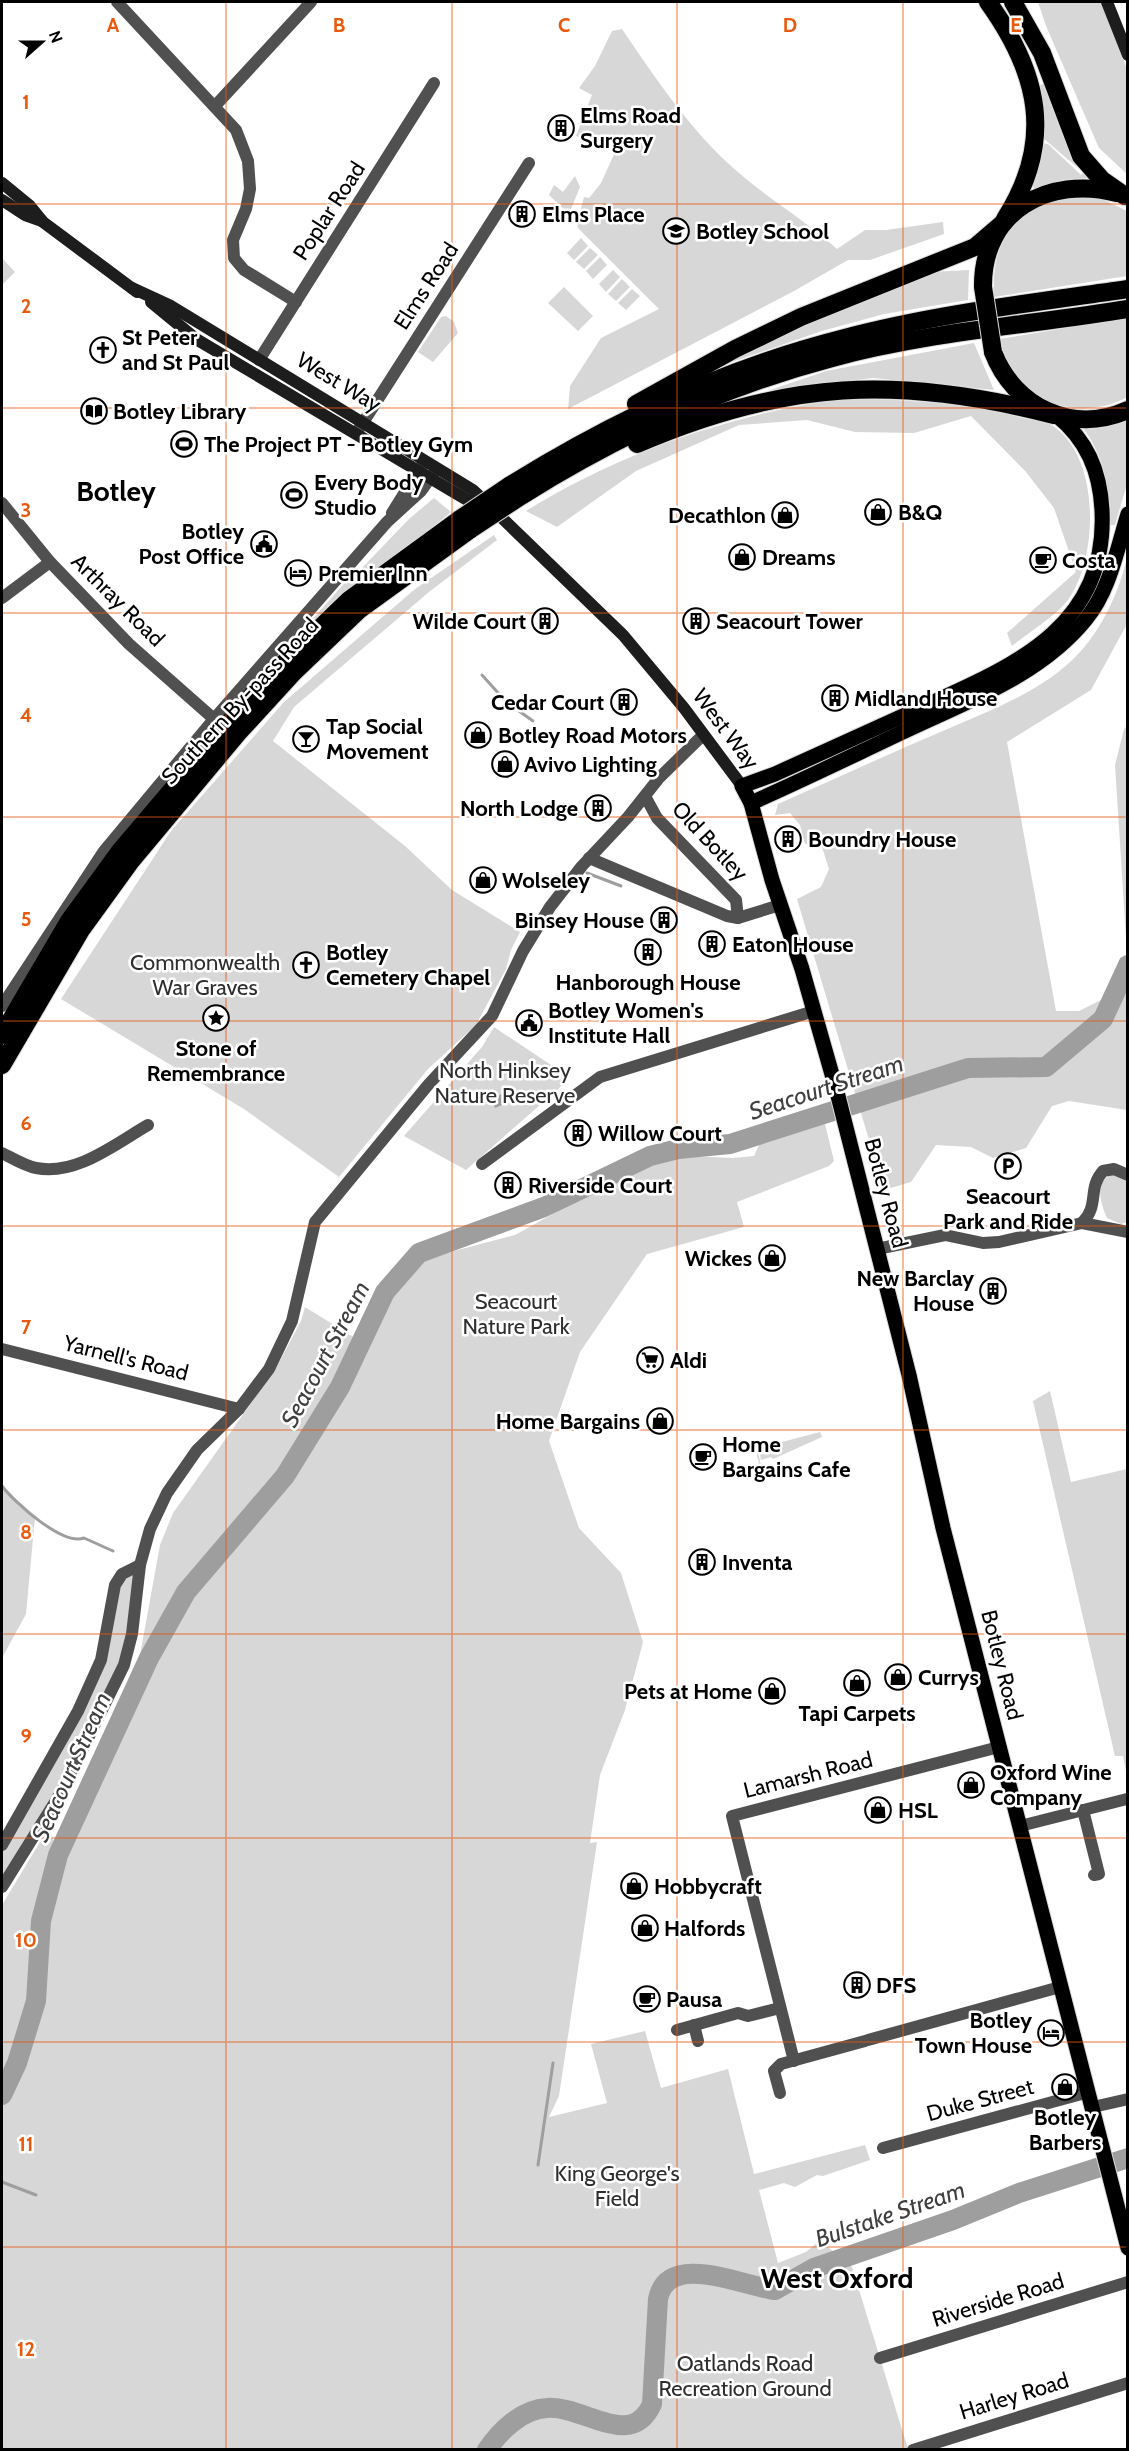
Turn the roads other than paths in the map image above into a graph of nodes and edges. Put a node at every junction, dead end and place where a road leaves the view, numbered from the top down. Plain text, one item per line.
1 (117, 2) edge
2 (310, 2) edge
3 (988, 2) edge
4 (1107, 2) edge
5 (1019, 5) edge
6 (1128, 55) edge
7 (434, 83) dead end
8 (215, 105) junction
9 (530, 163) dead end
10 (2, 183) edge
11 (1126, 196) edge
12 (2, 200) edge
13 (1004, 221) junction
14 (43, 222) junction
15 (132, 288) junction
16 (1128, 289) edge
17 (296, 302) junction
18 (1128, 309) edge
19 (897, 335) junction
20 (259, 360) junction
21 (1128, 410) edge
22 (1055, 415) junction
23 (360, 428) junction
24 (568, 451) junction
25 (425, 460) junction
26 (417, 472) junction
27 (434, 473) junction
28 (522, 490) junction
29 (2, 503) edge
30 (1128, 514) edge
31 (387, 522) junction
32 (465, 524) junction
33 (50, 562) junction
34 (2, 598) edge
35 (214, 719) junction
36 (703, 735) junction
37 (742, 786) junction
38 (645, 796) junction
39 (751, 803) junction
40 (589, 858) junction
41 (780, 905) junction
42 (738, 918) junction
43 (2, 1006) edge
44 (814, 1011) junction
45 (2, 1035) edge
46 (2, 1065) edge
47 (837, 1092) joint
48 (148, 1125) dead end
49 (2, 1153) edge
50 (482, 1164) dead end
51 (1128, 1175) edge
52 (1082, 1223) junction
53 (1128, 1232) edge
54 (877, 1249) junction
55 (2, 1349) edge
56 (239, 1409) junction
57 (140, 1564) junction
58 (999, 1747) junction
59 (1128, 1799) edge
60 (1083, 1810) junction
61 (1020, 1826) junction
62 (2, 1845) edge
63 (1094, 1875) dead end
64 (2, 1887) edge
65 (1060, 1988) junction
66 (780, 2008) junction
67 (694, 2025) junction
68 (677, 2030) dead end
69 (698, 2041) dead end
70 (794, 2061) junction
71 (1089, 2092) junction
72 (780, 2093) dead end
73 (1128, 2099) edge
74 (1093, 2107) junction
75 (882, 2148) dead end
76 (1128, 2248) edge
77 (1128, 2282) edge
78 (880, 2358) dead end
79 (1128, 2383) edge
80 (913, 2450) edge

1 - 8 street
2 - 8 street
3 - 13 highway
4 - 6 main road
5 - 11 highway
7 - 17 street, Poplar Road
8 - 17 street
9 - 23 street, Elms Road
10 - 14 main road, West Way
11 - 13 highway
12 - 14 main road, West Way
13 - 22 highway, bridge
13 - 24 highway
14 - 15 main road, West Way
15 - 20 main road, West Way
15 - 23 main road, West Way
16 - 19 highway
17 - 20 street, Poplar Road
18 - 19 highway
19 - 24 highway, Southern By-pass Road
19 - 28 highway, Southern By-pass Road
20 - 23 main road, West Way
21 - 22 highway
22 - 28 highway
22 - 37 main road
23 - 25 main road, West Way
23 - 26 main road, West Way
24 - 28 highway, Southern By-pass Road
25 - 26 street
25 - 27 main road, West Way
26 - 27 main road, West Way
26 - 31 street
27 - 31 street
27 - 36 main road, West Way
28 - 32 highway, Southern By-pass Road, bridge
29 - 33 street, Arthray Road
30 - 39 main road
31 - 35 street
32 - 45 highway, Southern By-pass Road
32 - 46 highway, Southern By-pass Road
33 - 34 street
33 - 35 street, Arthray Road
35 - 43 street
36 - 37 main road, West Way
36 - 38 street
37 - 39 main road, West Way
38 - 40 street
38 - 42 street, Old Botley
39 - 41 main road, West Way
40 - 42 street
40 - 56 street
41 - 42 street
41 - 44 main road, West Way
44 - 47 main road, West Way
44 - 50 street
47 - 54 main road, Botley Road
48 - 49 street
51 - 52 street
52 - 53 street
52 - 54 street
54 - 58 main road, Botley Road
55 - 56 street, Yarnell's Road
56 - 57 street
57 - 62 street
57 - 64 street
58 - 61 main road, Botley Road
58 - 66 street, Lamarsh Road
59 - 60 street
60 - 61 street
60 - 63 street
61 - 65 main road, Botley Road
65 - 70 street
65 - 71 main road, Botley Road
66 - 67 street
66 - 70 street, Lamarsh Road
67 - 68 street
67 - 69 street
70 - 72 street
71 - 74 main road, Botley Road
71 - 75 street, Duke Street
73 - 74 street
74 - 76 main road, Botley Road
77 - 78 street, Riverside Road
79 - 80 street, Harley Road

